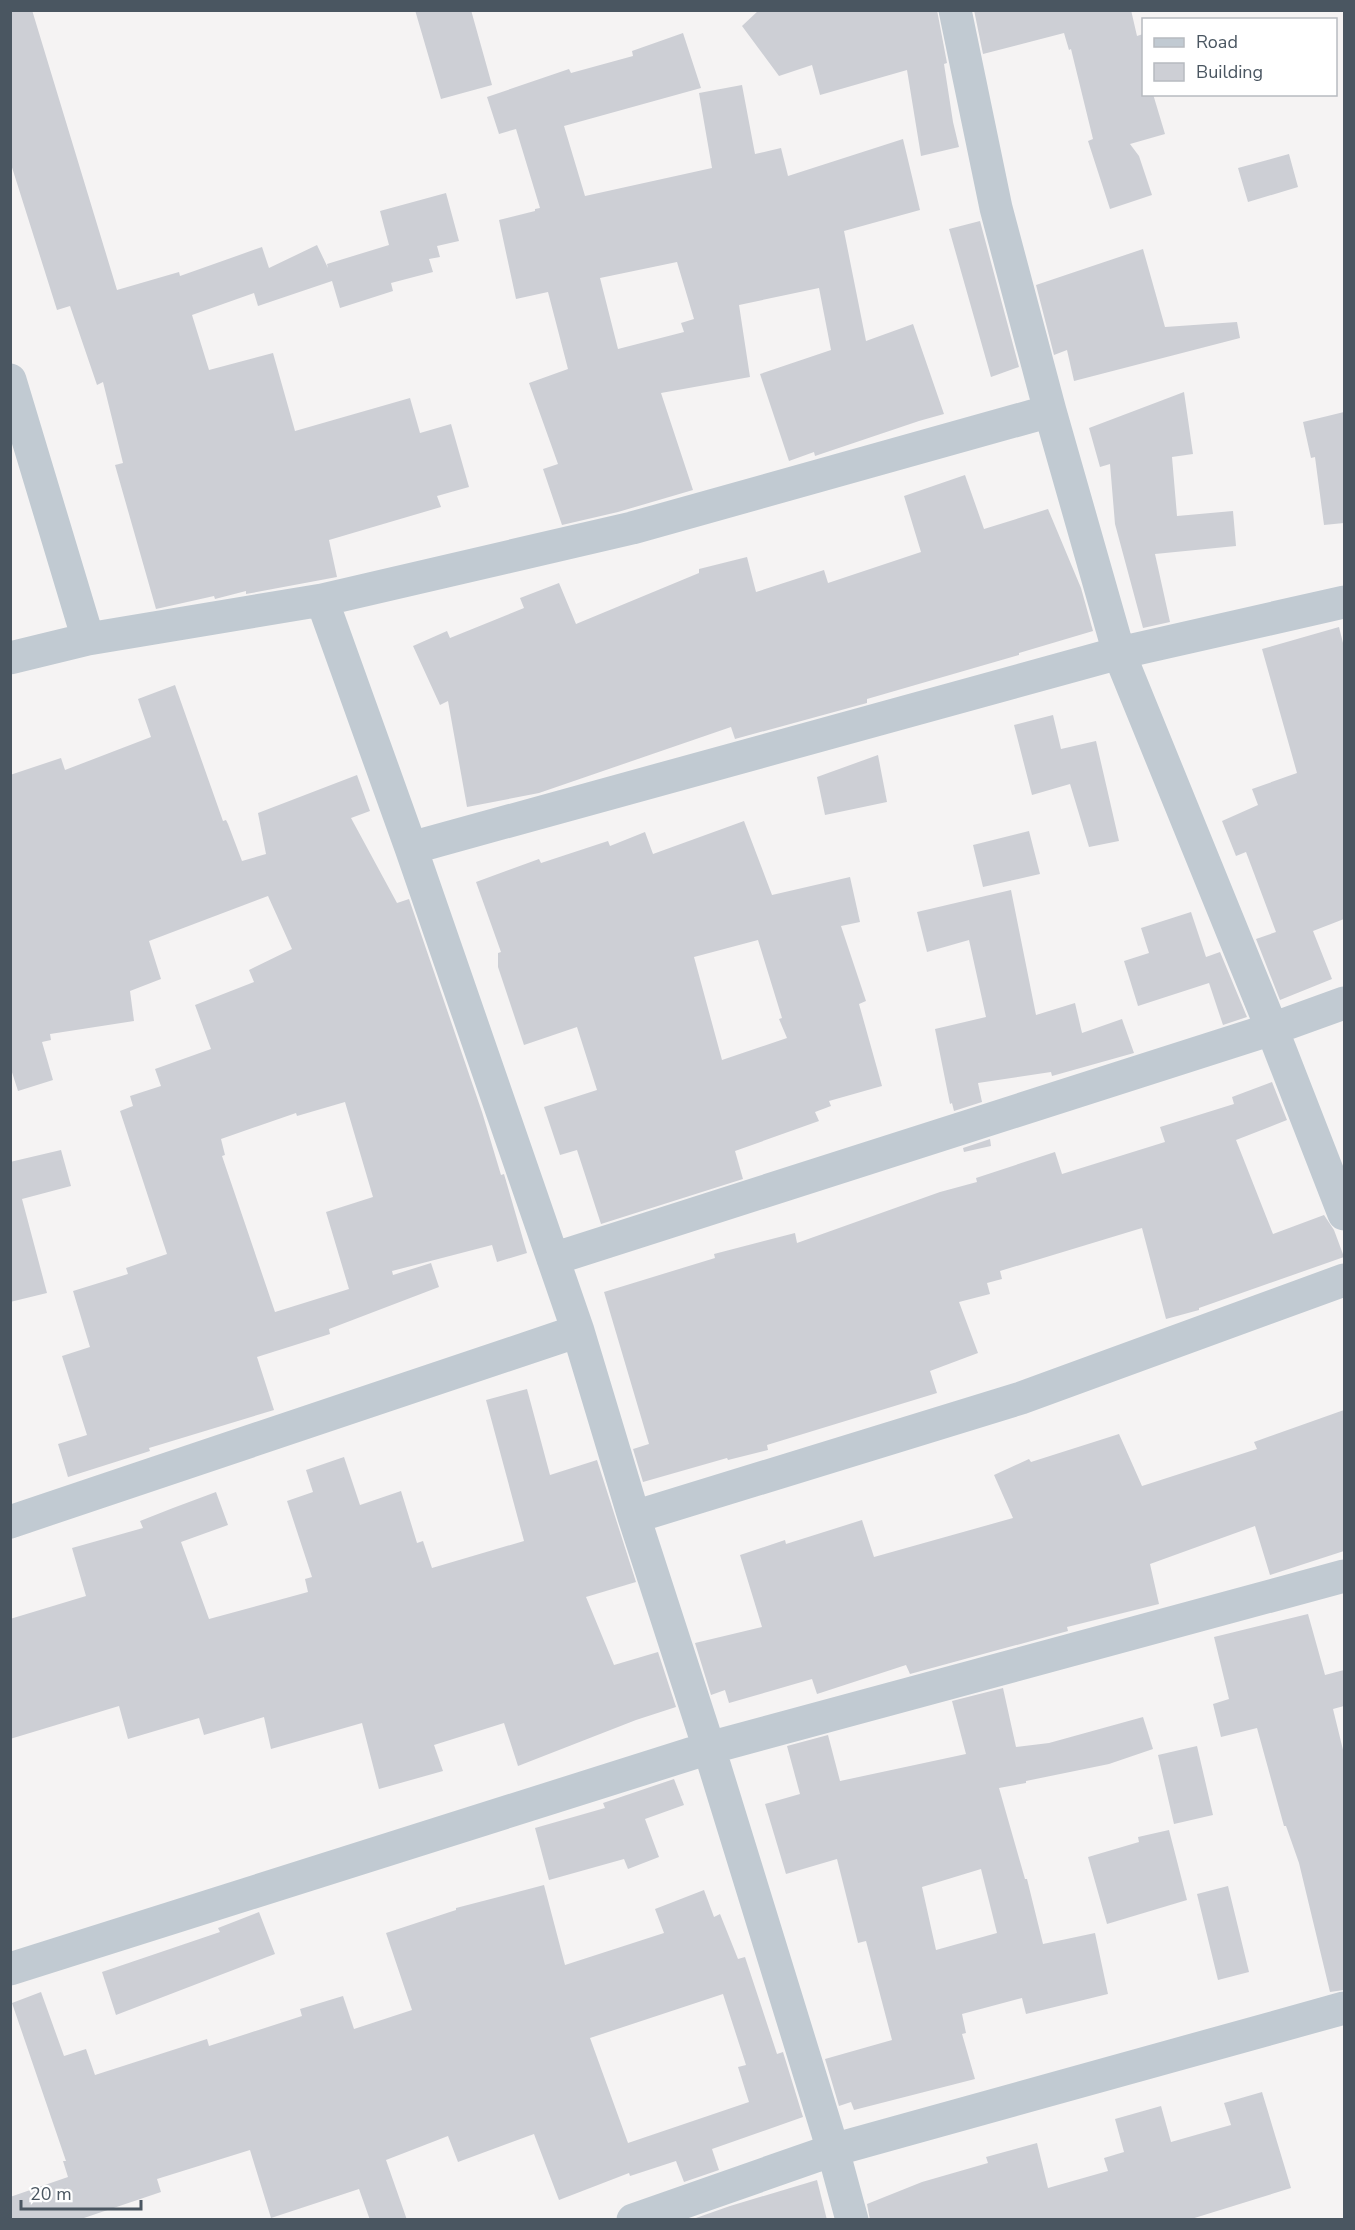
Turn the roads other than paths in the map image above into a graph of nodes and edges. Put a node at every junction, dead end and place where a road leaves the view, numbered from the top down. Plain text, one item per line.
1 (955, 10) edge
2 (10, 380) edge
3 (1050, 411) junction
4 (322, 600) junction
5 (1344, 602) edge
6 (88, 639) junction
7 (1119, 653) junction
8 (10, 658) edge
9 (411, 848) junction
10 (1344, 1003) edge
11 (1272, 1029) junction
12 (1344, 1214) edge
13 (553, 1259) junction
14 (1344, 1280) edge
15 (579, 1331) junction
16 (634, 1517) junction
17 (10, 1522) edge
18 (1344, 1576) edge
19 (709, 1748) junction
20 (10, 1969) edge
21 (1344, 2008) edge
22 (833, 2150) junction
23 (633, 2220) edge
24 (852, 2220) edge

1 - 3 street
2 - 6 street
3 - 4 street
3 - 7 street
4 - 6 street
4 - 9 street
5 - 7 street
6 - 8 street
7 - 9 street
7 - 11 street
9 - 13 street
10 - 11 street
11 - 12 street
11 - 13 street
13 - 15 street
14 - 16 street
15 - 16 street
15 - 17 street
16 - 19 street
18 - 19 street
19 - 20 street
19 - 22 street
21 - 22 street
22 - 23 street
22 - 24 street

